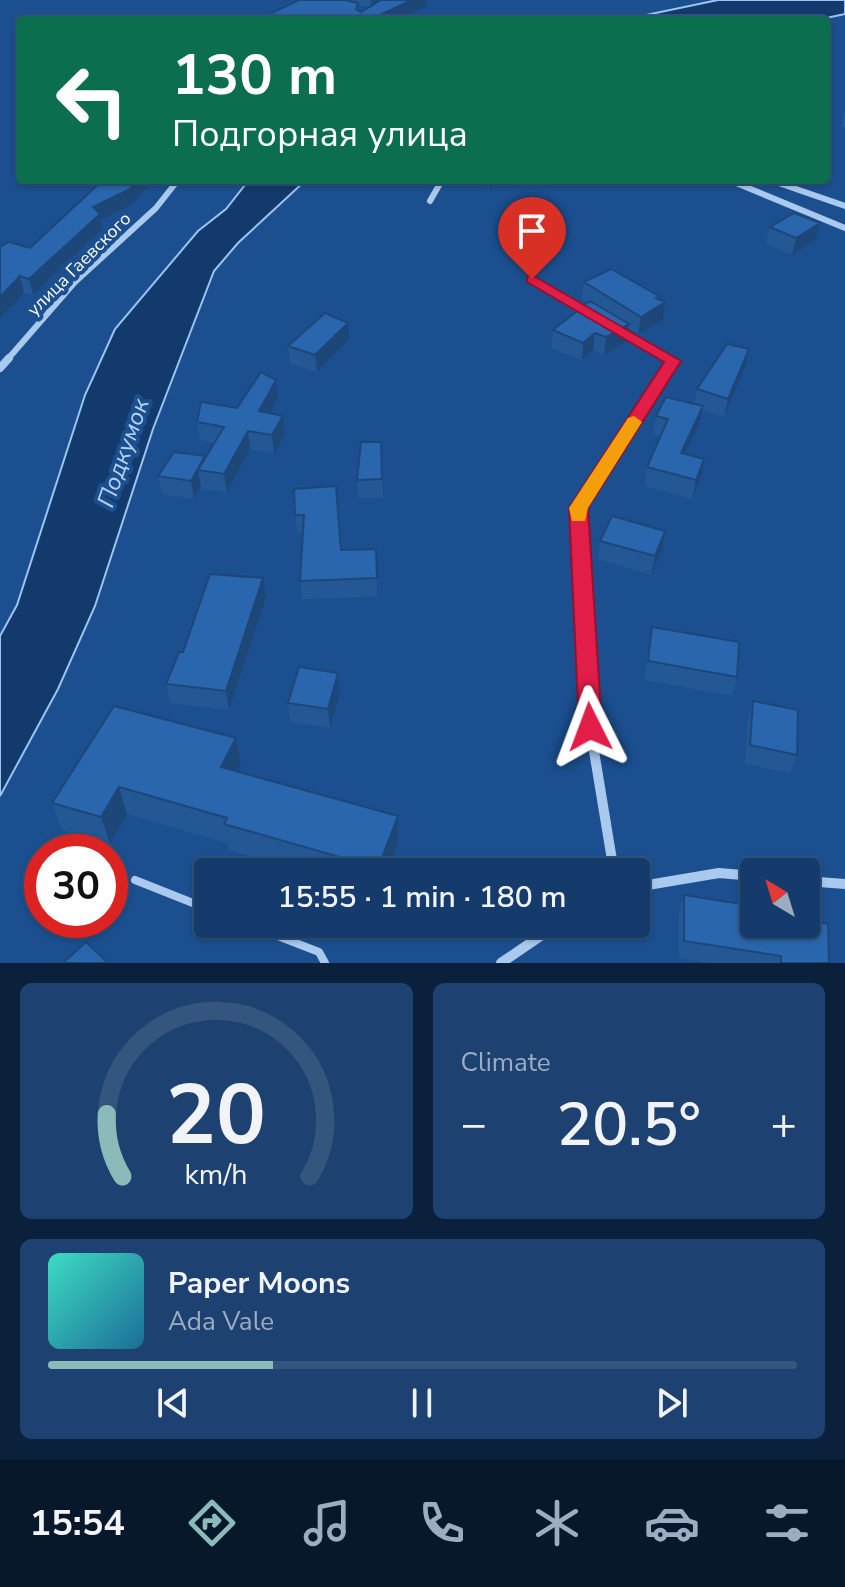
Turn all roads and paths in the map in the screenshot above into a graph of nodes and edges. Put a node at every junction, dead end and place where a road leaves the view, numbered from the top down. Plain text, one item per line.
1 (175, 184) edge
2 (440, 184) edge
3 (739, 184) edge
4 (782, 184) edge
5 (430, 201) dead end
6 (845, 206) edge
7 (845, 228) edge
8 (532, 279) dead end
9 (596, 316) edge
10 (609, 324) edge
11 (0, 368) edge
12 (612, 858) edge
13 (740, 875) edge
14 (135, 880) dead end
15 (820, 882) edge
16 (845, 884) edge
17 (650, 885) edge
18 (194, 903) edge
19 (283, 938) edge
20 (534, 938) edge
21 (325, 963) edge
22 (501, 963) edge

1 - 11 street, улица Гаевского
2 - 5 street
3 - 7 street
4 - 6 street
8 - 9 street
10 - 12 street
13 - 17 street
14 - 18 lane
15 - 16 street
19 - 21 lane
20 - 22 street

